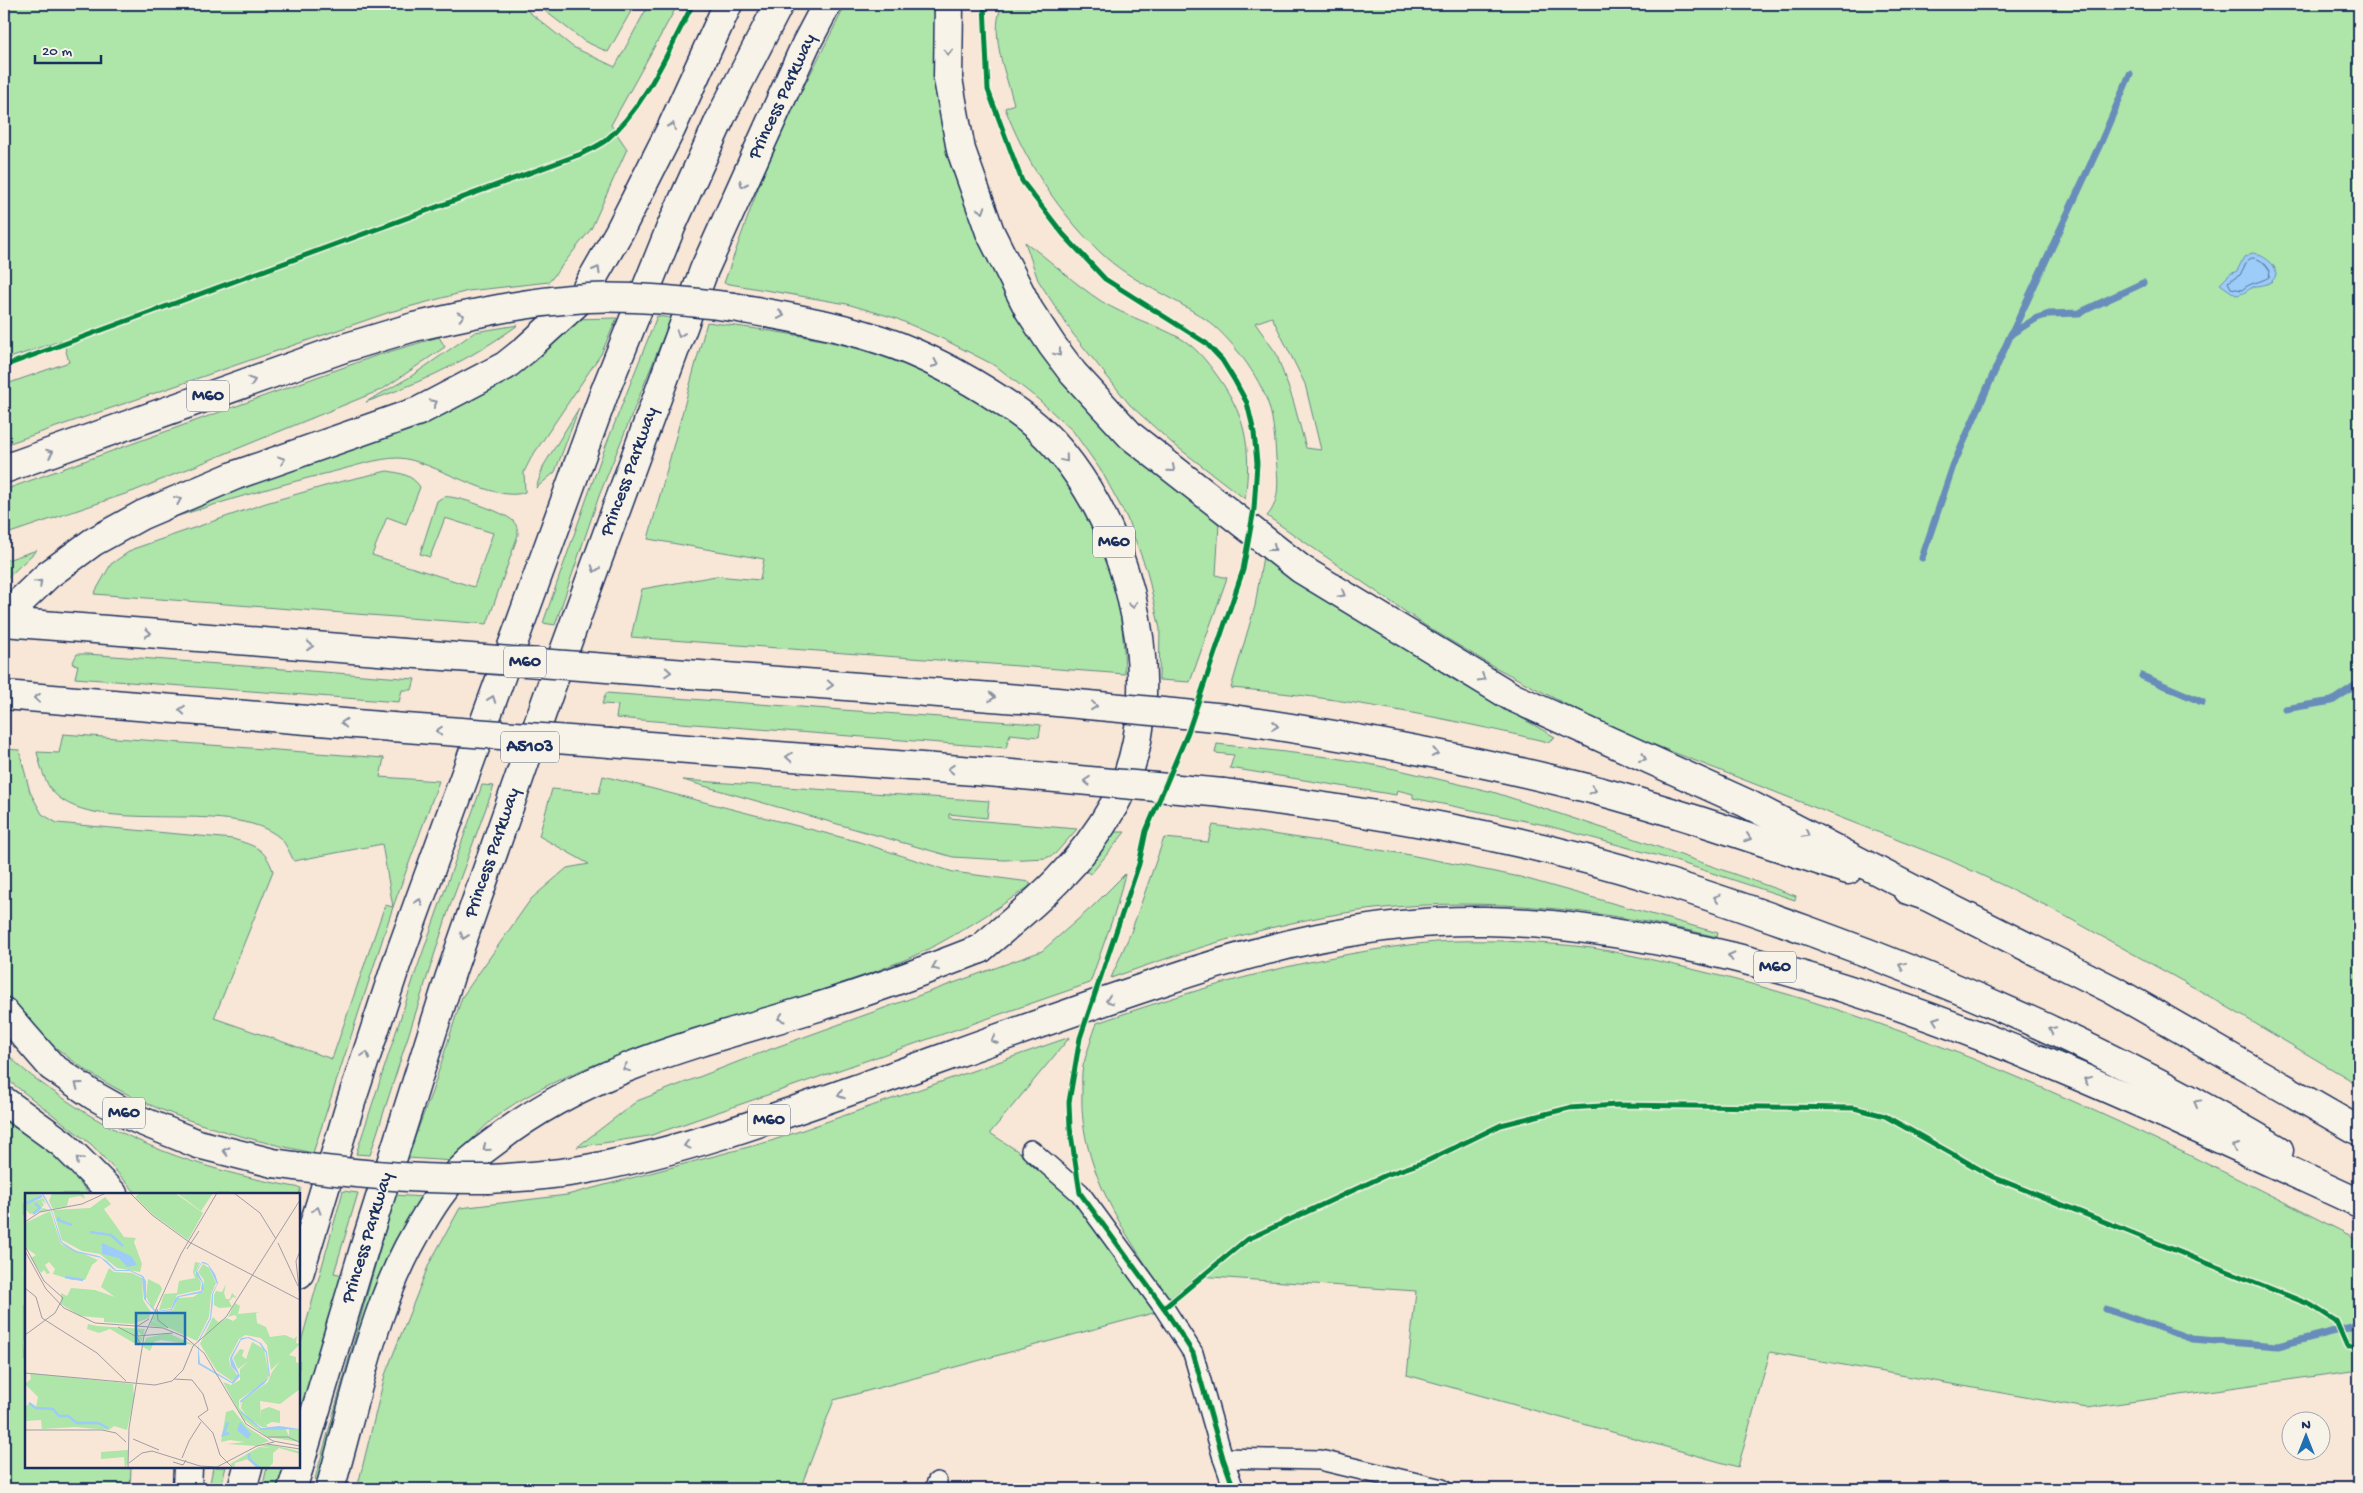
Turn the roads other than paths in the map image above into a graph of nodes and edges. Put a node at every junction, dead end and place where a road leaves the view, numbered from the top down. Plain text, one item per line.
1 (728, 4) edge
2 (827, 4) edge
3 (949, 4) edge
4 (776, 9) edge
5 (4, 469) edge
6 (4, 617) edge
7 (4, 622) edge
8 (4, 695) edge
9 (1926, 896) junction
10 (4, 1012) edge
11 (4, 1101) edge
12 (2359, 1131) edge
13 (1031, 1150) dead end
14 (112, 1193) edge
15 (2359, 1199) edge
16 (2359, 1204) edge
17 (300, 1271) edge
18 (1223, 1458) junction
19 (300, 1463) edge
20 (188, 1468) edge
21 (248, 1468) edge
22 (298, 1468) edge
23 (186, 1489) edge
24 (242, 1489) edge
25 (292, 1489) edge
26 (330, 1489) edge
27 (1234, 1489) edge
28 (1442, 1489) edge

6 -> 1 highway
2 -> 19 highway, Princess Parkway / A5103
3 -> 9 highway, M60
17 -> 4 highway, A5103
5 -> 26 highway, M60, bridge
7 -> 9 highway, M60, bridge
15 -> 8 highway, M60, bridge
9 - 12 highway, M60
16 -> 10 highway, M60, bridge
14 -> 11 highway
13 - 18 street
18 - 27 street
18 - 28 street
20 - 23 highway
21 - 24 highway
22 - 25 highway, Princess Parkway / A5103

